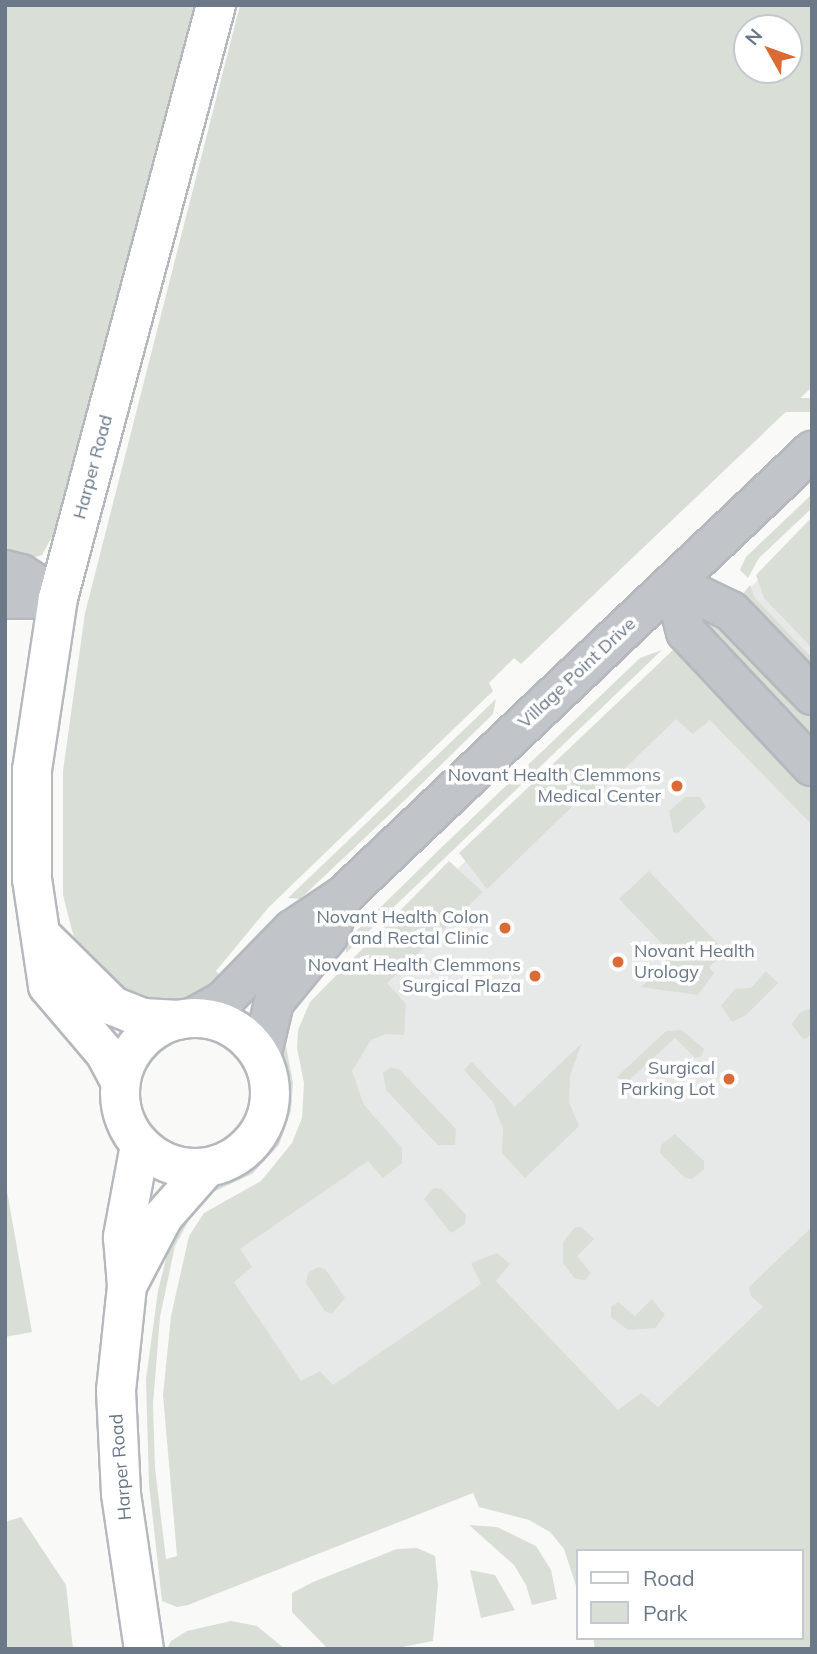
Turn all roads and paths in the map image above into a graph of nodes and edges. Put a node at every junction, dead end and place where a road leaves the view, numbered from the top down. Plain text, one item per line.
1 (216, 5) edge
2 (812, 451) edge
3 (5, 570) edge
4 (673, 583) junction
5 (58, 598) junction
6 (5, 599) edge
7 (812, 695) edge
8 (812, 766) edge
9 (343, 896) junction
10 (43, 937) junction
11 (185, 1019) junction
12 (261, 1057) junction
13 (120, 1081) junction
14 (140, 1145) junction
15 (206, 1168) junction
16 (127, 1286) junction
17 (144, 1649) edge

1 - 5 main road, Harper Road
2 - 4 street, Village Point Drive
3 - 5 street
4 - 7 street
4 - 8 street
4 - 9 street, Village Point Drive
5 - 6 street
5 - 10 main road, Harper Road
9 - 11 street, Village Point Drive
9 - 12 street, Village Point Drive
10 - 11 main road
10 - 13 main road, Harper Road
11 - 12 main road
11 - 13 main road
12 - 15 main road
13 - 14 main road
14 - 15 main road
14 - 16 main road, Harper Road
15 - 16 main road, Harper Road
16 - 17 main road, Harper Road

